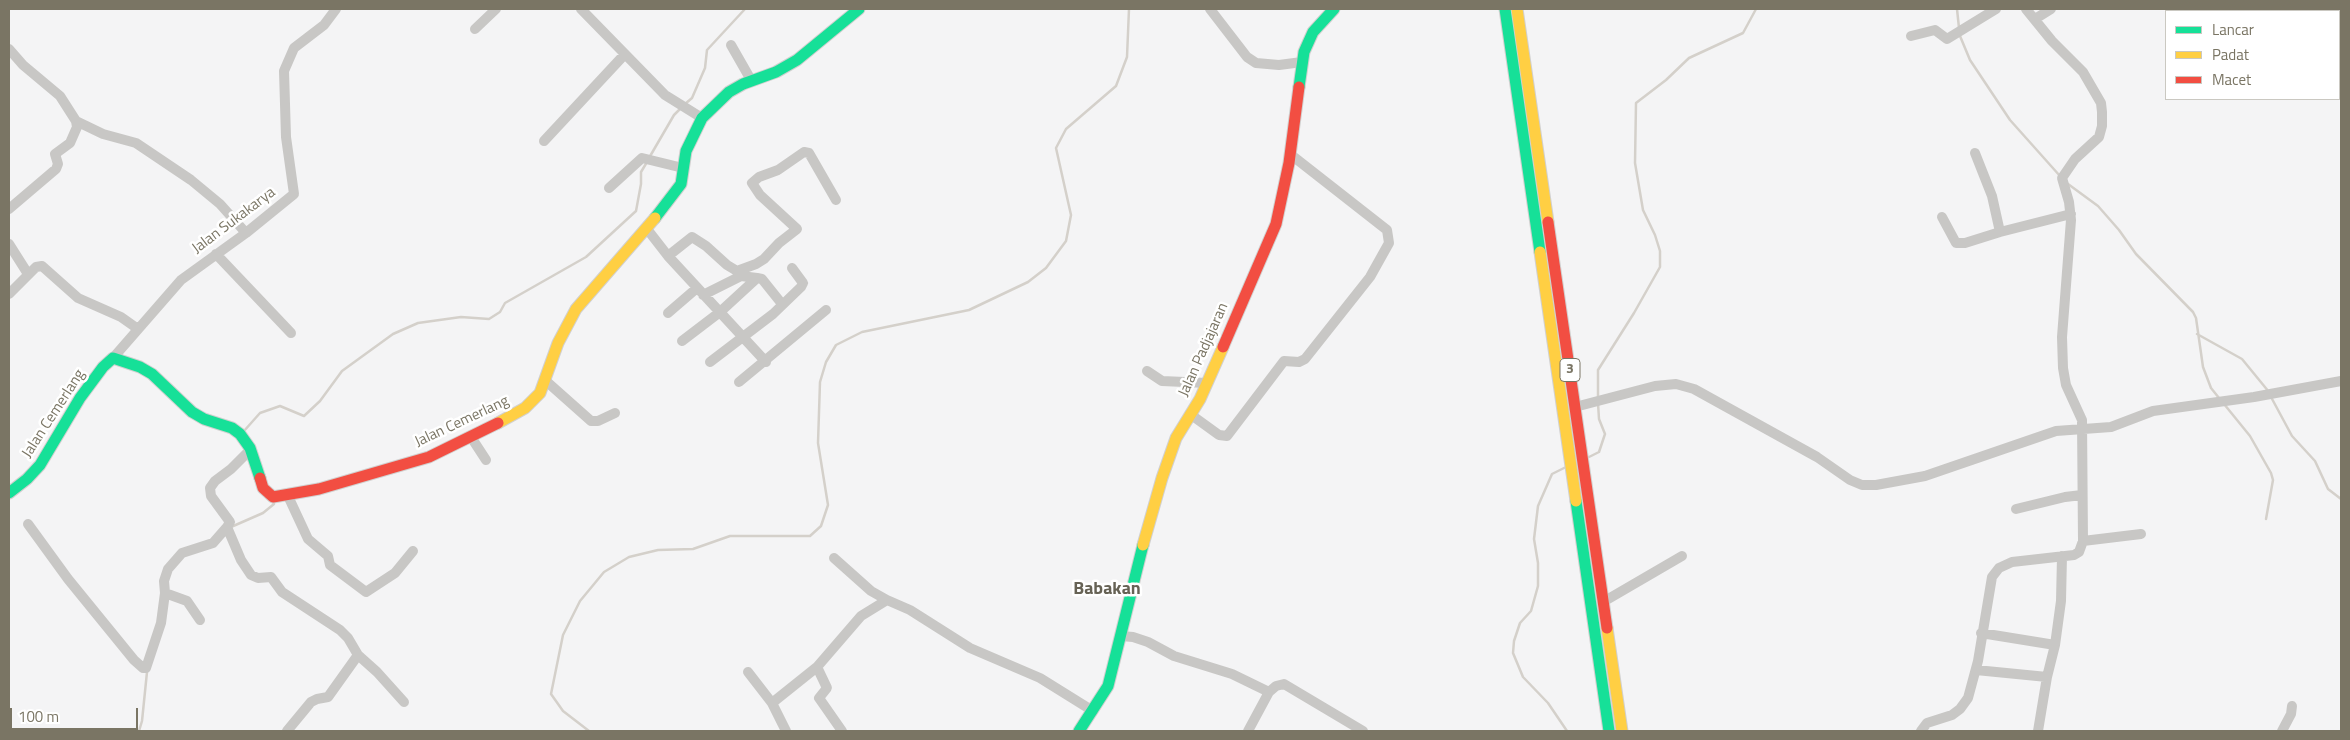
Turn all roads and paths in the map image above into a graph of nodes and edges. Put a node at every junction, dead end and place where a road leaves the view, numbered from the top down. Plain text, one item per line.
1 (336, 9) edge
2 (496, 9) edge
3 (581, 9) edge
4 (859, 9) edge
5 (1334, 9) edge
6 (1505, 9) edge
7 (1517, 9) edge
8 (1996, 9) edge
9 (2026, 9) edge
10 (2051, 9) edge
11 (1213, 10) edge
12 (2035, 19) junction
13 (476, 29) dead end
14 (1911, 36) dead end
15 (731, 45) dead end
16 (9, 49) edge
17 (625, 54) junction
18 (1302, 62) junction
19 (751, 80) junction
20 (702, 118) junction
21 (76, 121) junction
22 (544, 141) dead end
23 (1975, 153) dead end
24 (1290, 154) junction
25 (683, 168) junction
26 (609, 188) dead end
27 (836, 200) dead end
28 (9, 209) edge
29 (2071, 214) junction
30 (1942, 217) dead end
31 (648, 228) junction
32 (2000, 232) junction
33 (246, 233) junction
34 (9, 244) edge
35 (216, 254) junction
36 (668, 256) junction
37 (792, 268) dead end
38 (28, 274) junction
39 (756, 278) junction
40 (700, 291) junction
41 (9, 294) edge
42 (782, 304) junction
43 (826, 310) dead end
44 (720, 312) junction
45 (668, 313) dead end
46 (138, 329) junction
47 (291, 334) dead end
48 (744, 338) junction
49 (682, 342) dead end
50 (114, 358) junction
51 (710, 362) dead end
52 (766, 362) junction
53 (1147, 371) dead end
54 (546, 380) junction
55 (2341, 381) edge
56 (739, 382) dead end
57 (1207, 383) junction
58 (1576, 407) junction
59 (615, 413) dead end
60 (1190, 414) junction
61 (2082, 428) junction
62 (471, 437) junction
63 (250, 450) junction
64 (486, 460) dead end
65 (9, 493) edge
66 (2082, 495) junction
67 (288, 496) junction
68 (2016, 509) dead end
69 (28, 524) dead end
70 (227, 527) junction
71 (2141, 534) dead end
72 (2083, 541) junction
73 (413, 551) dead end
74 (1682, 556) dead end
75 (2062, 556) junction
76 (834, 558) dead end
77 (165, 593) junction
78 (887, 600) junction
79 (1603, 602) junction
80 (200, 620) dead end
81 (1981, 633) junction
82 (1121, 636) junction
83 (2055, 645) junction
84 (358, 655) junction
85 (817, 667) junction
86 (1976, 670) junction
87 (748, 672) dead end
88 (2047, 677) junction
89 (1269, 692) junction
90 (404, 702) dead end
91 (772, 703) junction
92 (2292, 706) dead end
93 (1092, 711) junction
94 (287, 731) edge
95 (786, 731) edge
96 (842, 731) edge
97 (1079, 731) edge
98 (1248, 731) edge
99 (1363, 731) edge
100 (1609, 731) edge
101 (1622, 731) edge
102 (1920, 731) edge
103 (2038, 731) edge
104 (2282, 731) edge

1 - 33 street, Jalan Sukakarya
2 - 13 street
3 - 17 street
4 - 19 street, Jalan Cemerlang
5 - 18 street, Jalan Padjajaran
6 - 100 street, 3
7 - 58 street, 3
8 - 14 street
9 - 12 street
10 - 12 street
11 - 18 street
12 - 29 street
15 - 19 street
16 - 21 street
17 - 20 street
17 - 22 street
18 - 24 street, Jalan Padjajaran
19 - 20 street, Jalan Cemerlang
20 - 25 street, Jalan Cemerlang
21 - 28 street
21 - 33 street
23 - 32 street
24 - 57 street, Jalan Padjajaran
24 - 60 street
25 - 26 street
25 - 31 street, Jalan Cemerlang
27 - 36 street
29 - 32 street
29 - 61 street
30 - 32 street
31 - 36 street
31 - 54 street, Jalan Cemerlang
33 - 35 street, Jalan Sukakarya
34 - 38 street
35 - 46 street, Jalan Sukakarya
35 - 47 street
36 - 40 street
37 - 42 street
38 - 41 street
38 - 46 street
39 - 40 street
39 - 42 street
39 - 44 street
40 - 44 street
40 - 45 street
42 - 48 street
43 - 52 street
44 - 48 street
44 - 49 street
46 - 50 street, Jalan Sukakarya
48 - 51 street
48 - 52 street
50 - 63 street, Jalan Cemerlang
50 - 65 street, Jalan Cemerlang
52 - 56 street
53 - 57 street
54 - 59 street
54 - 62 street, Jalan Cemerlang
55 - 61 street
57 - 60 street, Jalan Padjajaran
58 - 61 street
58 - 79 street, 3
60 - 82 street, Jalan Padjajaran
61 - 66 street
62 - 64 street
62 - 67 street, Jalan Cemerlang
63 - 67 street, Jalan Cemerlang
63 - 70 street
66 - 68 street
66 - 72 street
67 - 73 street
69 - 77 street
70 - 77 street
70 - 84 street
71 - 72 street
72 - 75 street
74 - 79 street
75 - 81 street
75 - 83 street
76 - 78 street
77 - 80 street
78 - 85 street
78 - 93 street
79 - 101 street, 3
81 - 83 street
81 - 86 street
82 - 89 street
82 - 93 street, Jalan Padjajaran
83 - 88 street
84 - 90 street
84 - 94 street
85 - 91 street
85 - 96 street
86 - 88 street
86 - 102 street
87 - 91 street
88 - 103 street
89 - 98 street
89 - 99 street
91 - 95 street
92 - 104 street
93 - 97 street, Jalan Padjajaran

